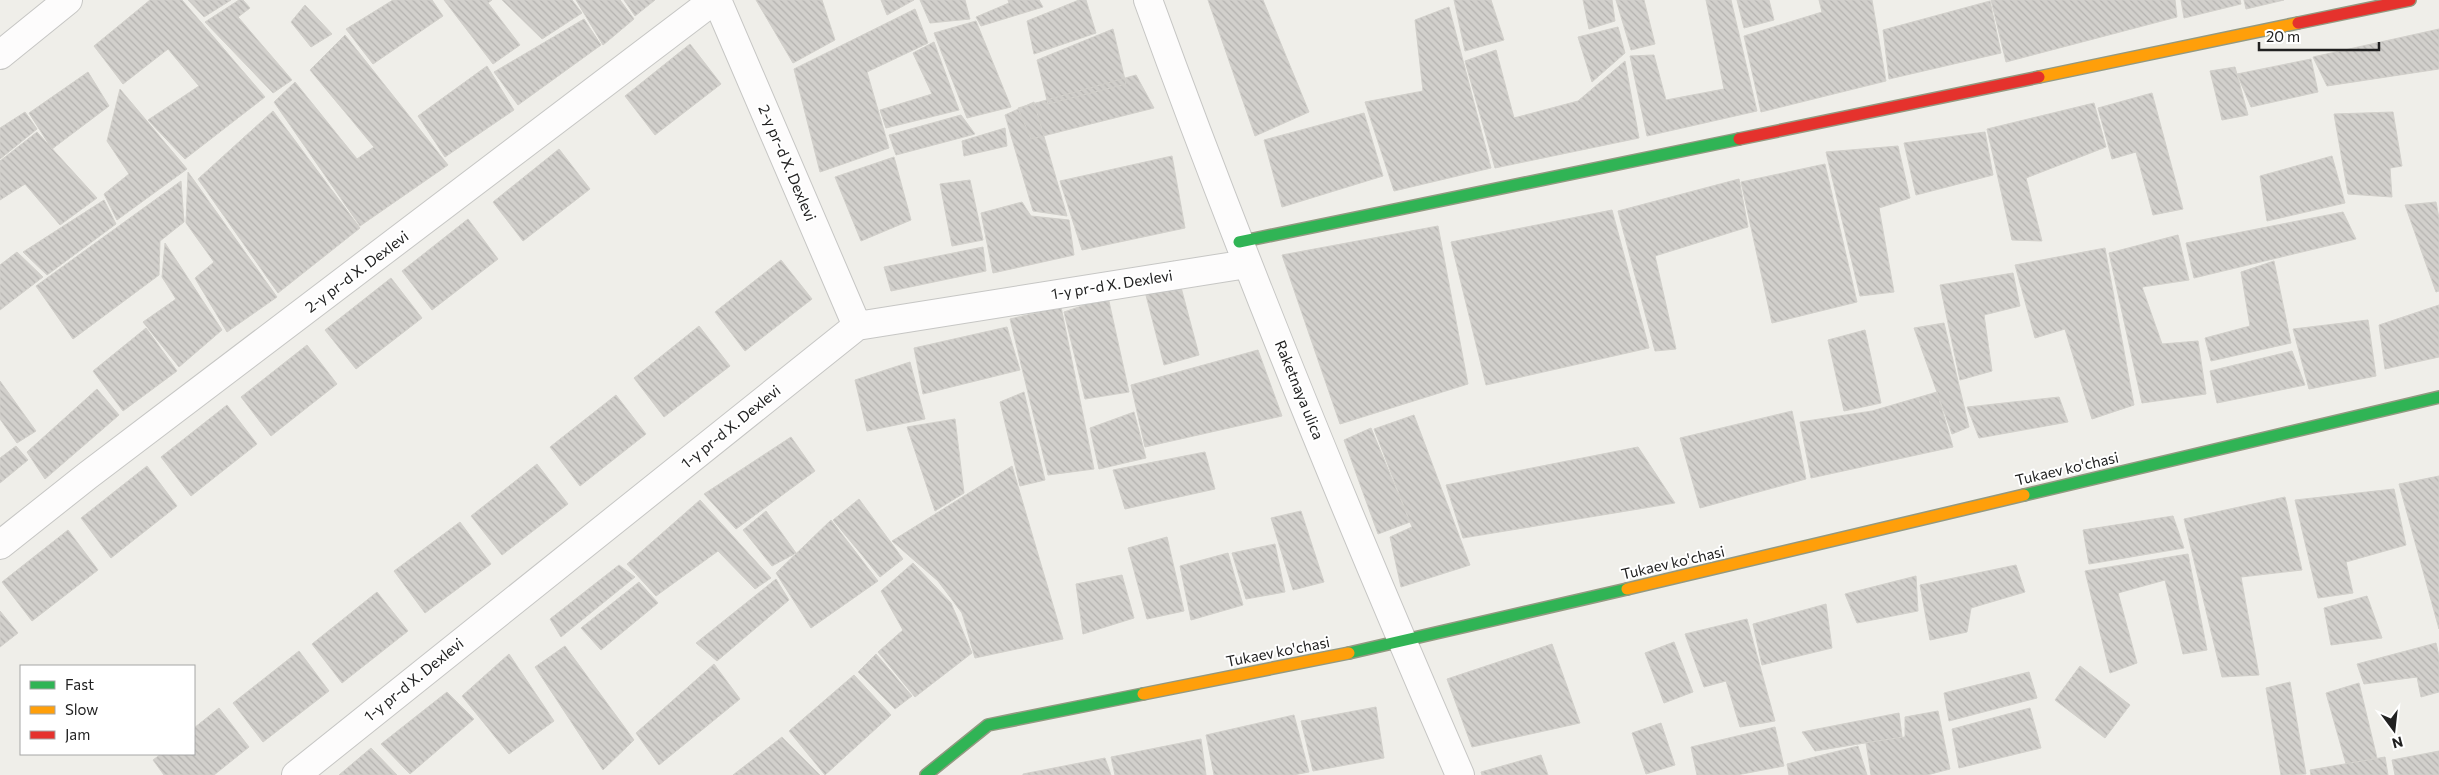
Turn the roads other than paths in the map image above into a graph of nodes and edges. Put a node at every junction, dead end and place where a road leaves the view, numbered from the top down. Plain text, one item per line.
1 (68, 0) edge
2 (715, 0) edge
3 (1148, 0) edge
4 (2410, 0) edge
5 (0, 55) edge
6 (1243, 253) junction
7 (857, 326) junction
8 (2439, 397) edge
9 (0, 545) edge
10 (1402, 642) junction
11 (296, 775) edge
12 (926, 775) edge
13 (1460, 775) edge

1 - 5 street
2 - 7 street, 2-y pr-d X. Dexlevi
2 - 9 street, 2-y pr-d X. Dexlevi
3 - 6 street, Raketnaya ulica
4 - 6 street
6 - 7 street, 1-y pr-d X. Dexlevi
6 - 10 street, Raketnaya ulica
7 - 11 street, 1-y pr-d X. Dexlevi
8 - 10 street, Tukaev ko'chasi
10 - 12 street, Tukaev ko'chasi
10 - 13 street, Raketnaya ulica

